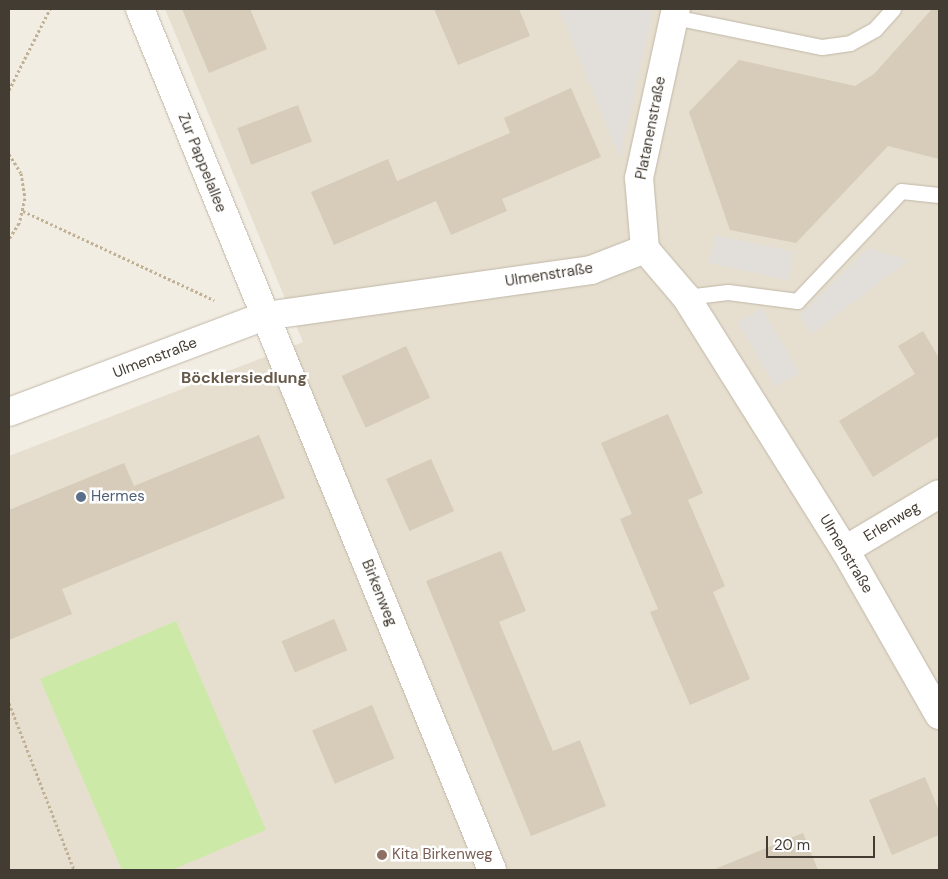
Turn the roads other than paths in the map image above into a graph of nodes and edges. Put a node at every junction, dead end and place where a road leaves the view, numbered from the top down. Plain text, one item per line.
1 (140, 9) edge
2 (893, 9) edge
3 (675, 13) edge
4 (939, 195) edge
5 (645, 249) junction
6 (686, 296) junction
7 (265, 316) junction
8 (9, 412) edge
9 (939, 494) edge
10 (845, 550) junction
11 (939, 715) edge
12 (492, 870) edge

1 - 7 street, Zur Pappelallee
2 - 3 lane
3 - 5 street, Platanenstraße
4 - 6 lane
5 - 6 street, Ulmenstraße
5 - 7 street, Ulmenstraße
6 - 10 street, Ulmenstraße
7 - 8 street, Ulmenstraße
7 - 12 street, Birkenweg
9 - 10 street, Erlenweg
10 - 11 street, Ulmenstraße

